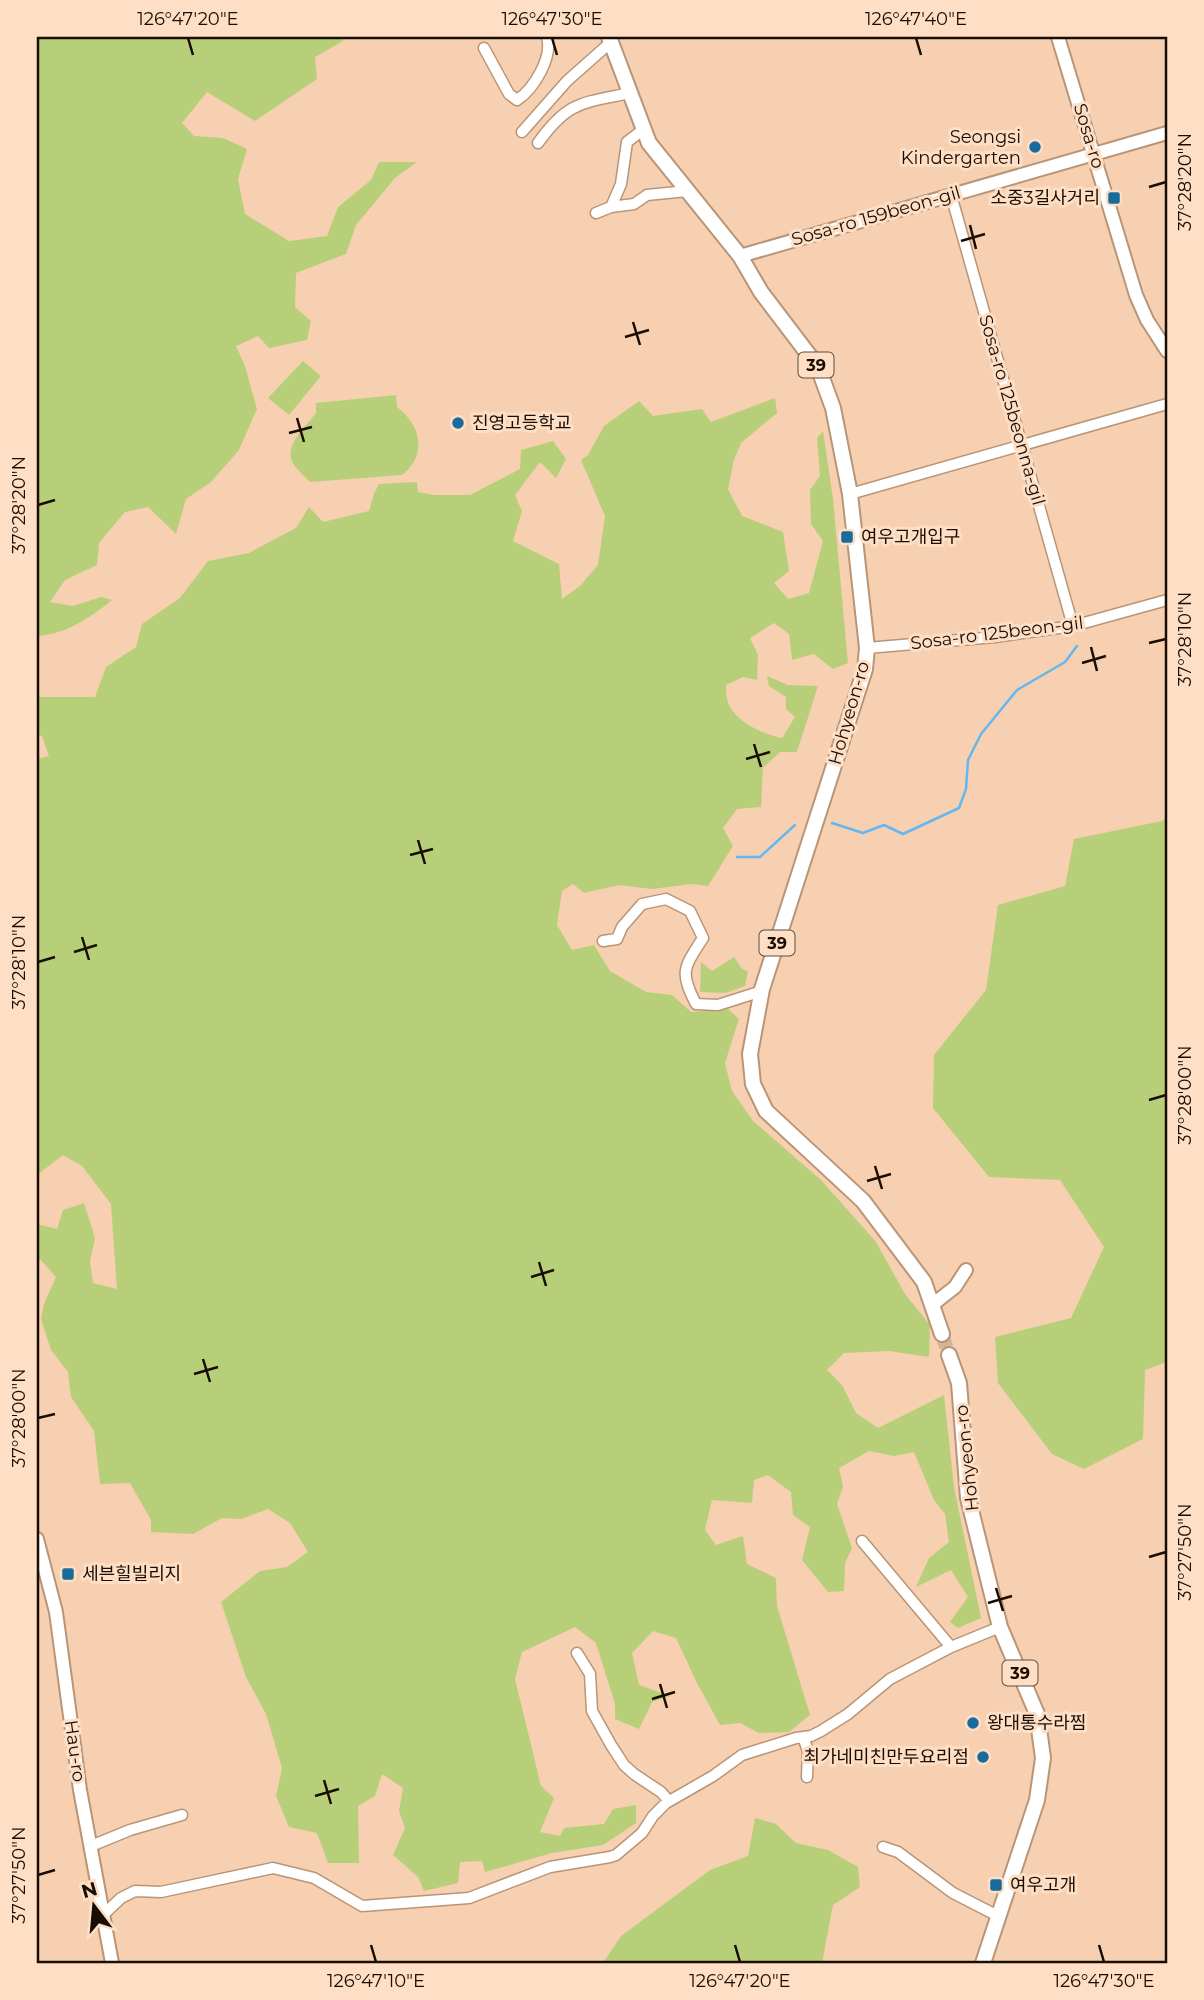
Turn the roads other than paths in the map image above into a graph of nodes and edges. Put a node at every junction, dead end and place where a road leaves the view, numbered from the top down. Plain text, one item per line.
1 (547, 37) edge
2 (1058, 37) edge
3 (610, 39) edge
4 (484, 48) dead end
5 (631, 93) junction
6 (644, 129) junction
7 (522, 132) dead end
8 (1167, 133) edge
9 (538, 143) dead end
10 (1094, 153) junction
11 (687, 191) junction
12 (951, 195) junction
13 (611, 207) junction
14 (596, 214) dead end
15 (740, 256) junction
16 (1167, 351) edge
17 (1167, 404) edge
18 (1021, 445) junction
19 (850, 494) junction
20 (1167, 600) edge
21 (1073, 626) junction
22 (866, 648) junction
23 (603, 941) dead end
24 (762, 991) junction
25 (966, 1270) dead end
26 (932, 1305) junction
27 (942, 1334) tunnel mouth
28 (949, 1355) tunnel mouth
29 (37, 1539) edge
30 (862, 1541) dead end
31 (1000, 1627) junction
32 (951, 1647) junction
33 (577, 1653) dead end
34 (803, 1737) junction
35 (807, 1777) dead end
36 (669, 1801) junction
37 (182, 1815) dead end
38 (91, 1846) junction
39 (883, 1847) dead end
40 (103, 1914) junction
41 (998, 1916) junction
42 (112, 1963) edge
43 (983, 1963) edge

1 - 4 street
2 - 10 street, Sosa-ro
3 - 5 main road, Hohyeon-ro / 39
3 - 7 street
5 - 6 main road, Hohyeon-ro / 39
5 - 9 street
6 - 11 main road, Hohyeon-ro / 39
6 - 13 street
8 - 10 street, Sosa-ro 159beon-gil
10 - 12 street, Sosa-ro 159beon-gil
10 - 16 street, Sosa-ro
11 - 13 street
11 - 15 main road, Hohyeon-ro / 39
12 - 15 street, Sosa-ro 159beon-gil
12 - 18 street, Sosa-ro 125beonna-gil
13 - 14 street
15 - 19 main road, Hohyeon-ro / 39
17 - 18 street
18 - 19 street
18 - 21 street, Sosa-ro 125beonna-gil
19 - 22 main road, Hohyeon-ro / 39
20 - 21 street, Sosa-ro 125beon-gil
21 - 22 street, Sosa-ro 125beon-gil
22 - 24 main road, Hohyeon-ro / 39
23 - 24 street
24 - 26 main road, Hohyeon-ro / 39
25 - 26 street
26 - 27 main road, Hohyeon-ro / 39
28 - 31 main road, Hohyeon-ro / 39
29 - 38 street, Hau-ro
30 - 32 street
31 - 32 street
31 - 41 main road, Hohyeon-ro / 39
32 - 34 street
33 - 36 street
34 - 35 street
34 - 36 street
36 - 40 street
37 - 38 street
38 - 40 street, Hau-ro
39 - 41 street
40 - 42 street, Hau-ro
41 - 43 main road, Hohyeon-ro / 39

